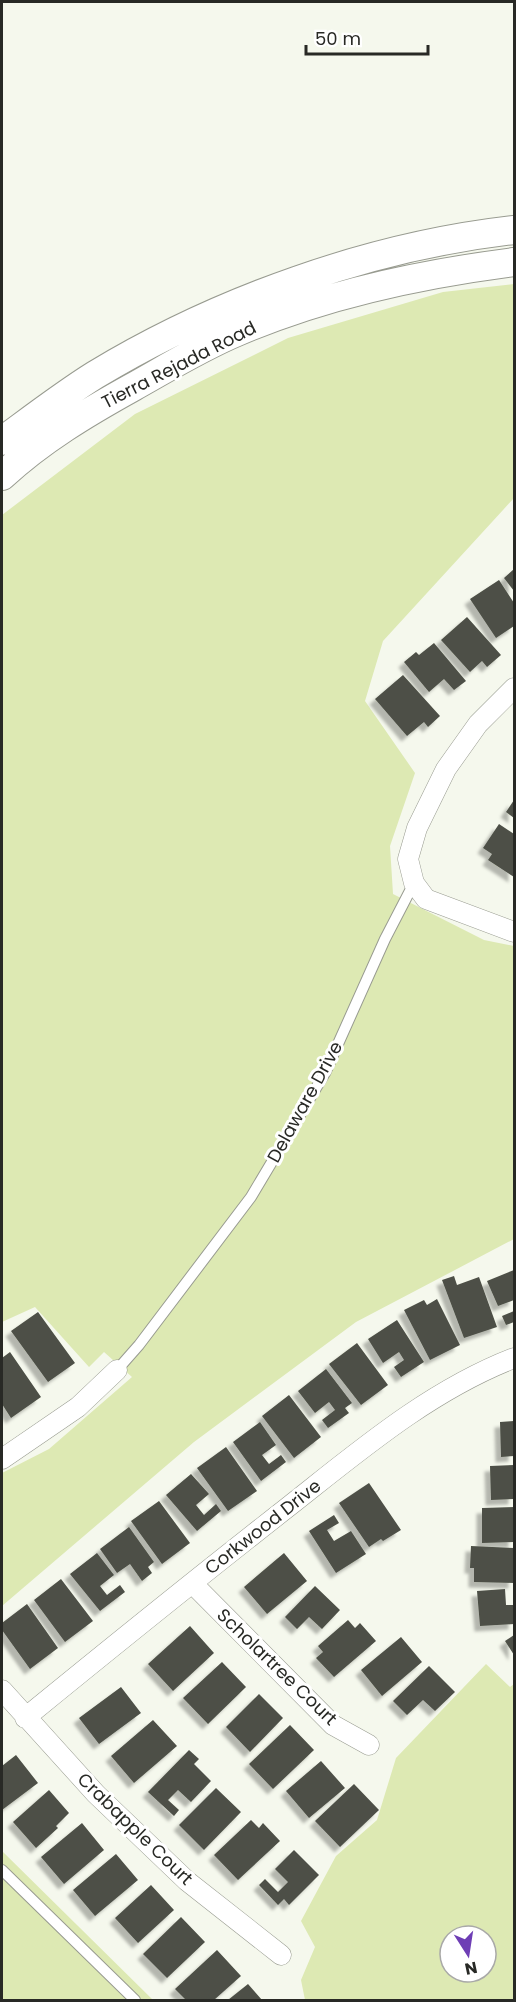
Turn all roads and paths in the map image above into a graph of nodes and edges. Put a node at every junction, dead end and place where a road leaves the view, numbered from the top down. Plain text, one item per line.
1 (514, 230) edge
2 (514, 262) edge
3 (2, 441) edge
4 (2, 476) edge
5 (514, 688) edge
6 (414, 883) junction
7 (514, 932) edge
8 (514, 1358) edge
9 (117, 1370) joint
10 (2, 1459) edge
11 (192, 1583) junction
12 (2, 1690) edge
13 (25, 1718) junction
14 (369, 1744) dead end
15 (2, 1870) edge
16 (280, 1955) dead end
17 (135, 2001) edge

1 - 3 main road, Tierra Rejada Road
2 - 4 main road, Tierra Rejada Road
5 - 6 street
6 - 7 street
6 - 9 lane, Delaware Drive
8 - 11 street, Corkwood Drive
9 - 10 street, Delaware Drive
11 - 13 street, Corkwood Drive
11 - 14 street, Scholartree Court
12 - 13 street, Crabapple Court
13 - 16 street, Crabapple Court
15 - 17 lane

